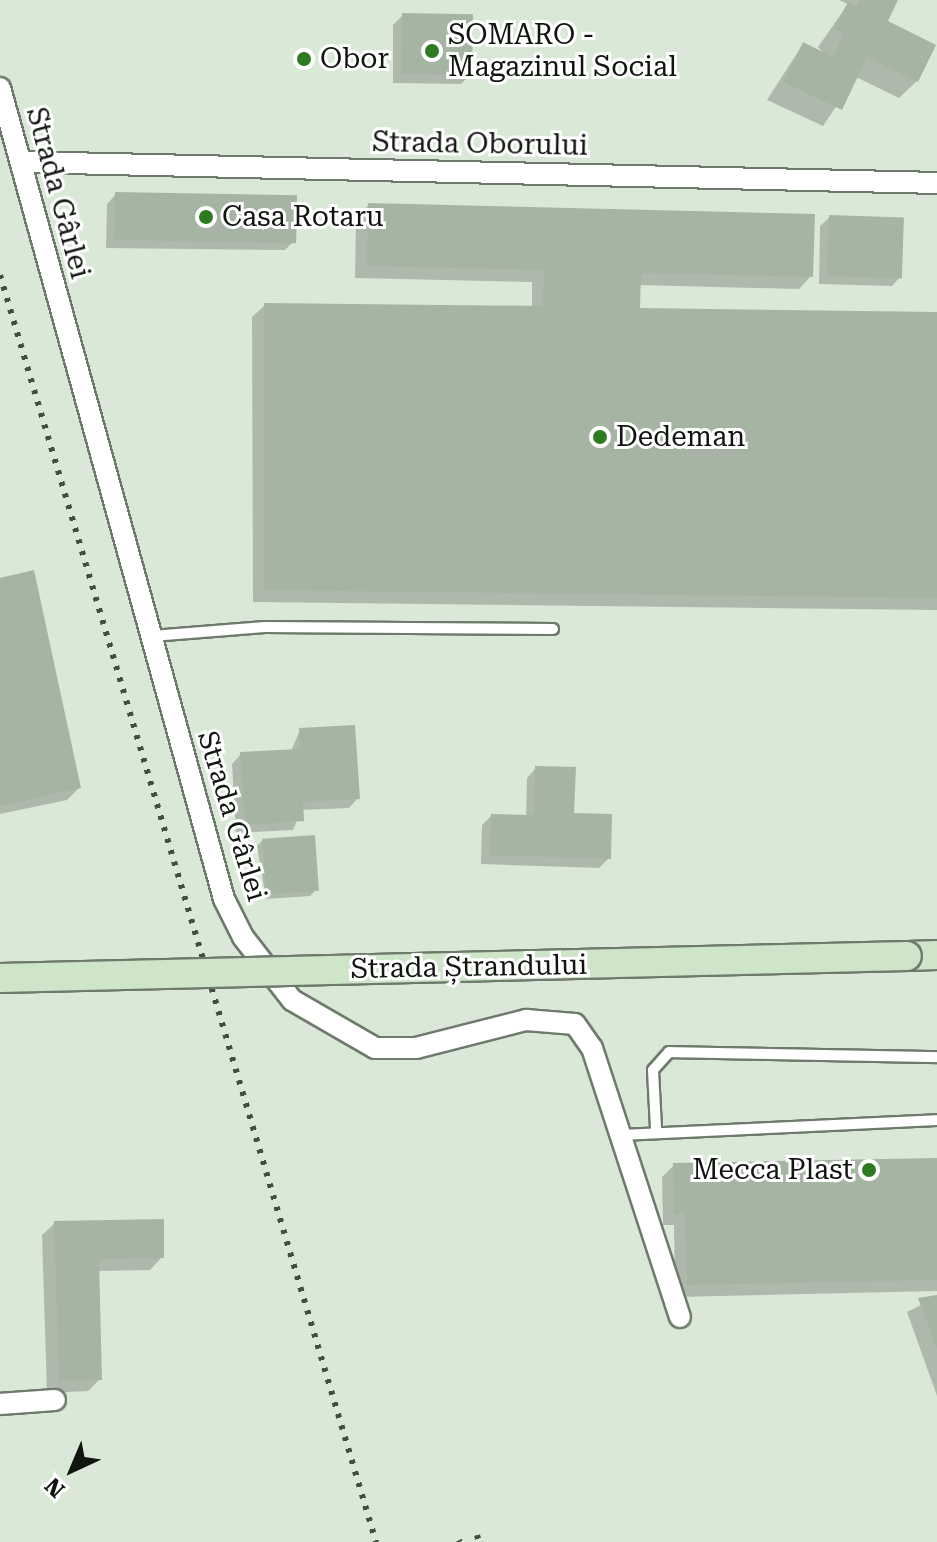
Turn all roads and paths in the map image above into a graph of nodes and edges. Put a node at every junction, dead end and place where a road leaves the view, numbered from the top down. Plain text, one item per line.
1 (0, 88) edge
2 (21, 162) junction
3 (937, 183) edge
4 (553, 629) dead end
5 (150, 636) junction
6 (937, 955) edge
7 (0, 978) edge
8 (937, 1057) edge
9 (937, 1120) edge
10 (656, 1128) junction
11 (621, 1135) junction
12 (680, 1317) dead end
13 (55, 1400) dead end
14 (0, 1404) edge

1 - 2 street, Strada Gârlei
2 - 3 street, Strada Oborului
2 - 5 street, Strada Gârlei
4 - 5 lane
5 - 11 street, Strada Gârlei
6 - 7 main road, Strada Ștrandului, bridge
8 - 10 lane
9 - 10 lane
10 - 11 lane
11 - 12 street, Strada Gârlei
13 - 14 street

